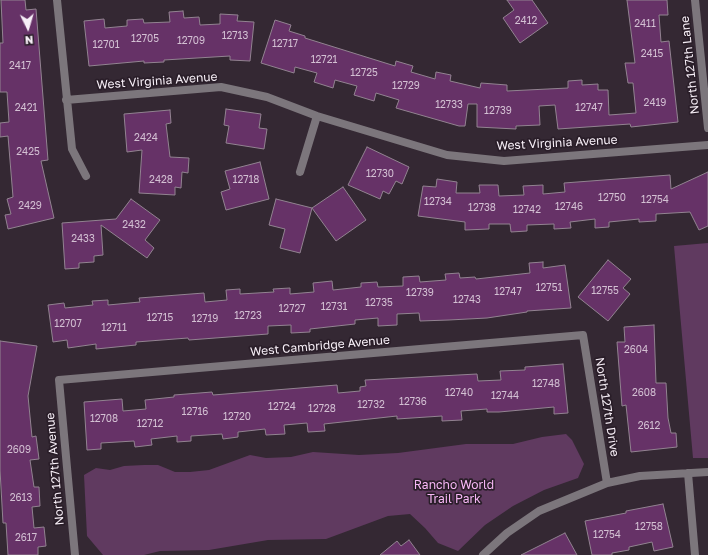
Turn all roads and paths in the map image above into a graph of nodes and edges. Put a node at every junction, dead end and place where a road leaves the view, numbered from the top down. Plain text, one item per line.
1 (57, 0) edge
2 (695, 0) edge
3 (66, 100) junction
4 (317, 116) junction
5 (708, 128) edge
6 (708, 145) edge
7 (300, 172) dead end
8 (86, 176) dead end
9 (583, 335) joint
10 (59, 380) joint
11 (708, 472) edge
12 (688, 473) junction
13 (607, 483) junction
14 (75, 555) edge
15 (483, 555) edge
16 (694, 555) edge

1 - 3 street
2 - 5 street, North 127th Lane
3 - 4 street, West Virginia Avenue
3 - 8 street
4 - 6 street, West Virginia Avenue
4 - 7 street
9 - 10 street, West Cambridge Avenue
9 - 13 street, North 127th Drive
10 - 14 street, North 127th Avenue
11 - 12 street
12 - 13 street
12 - 16 street
13 - 15 street

